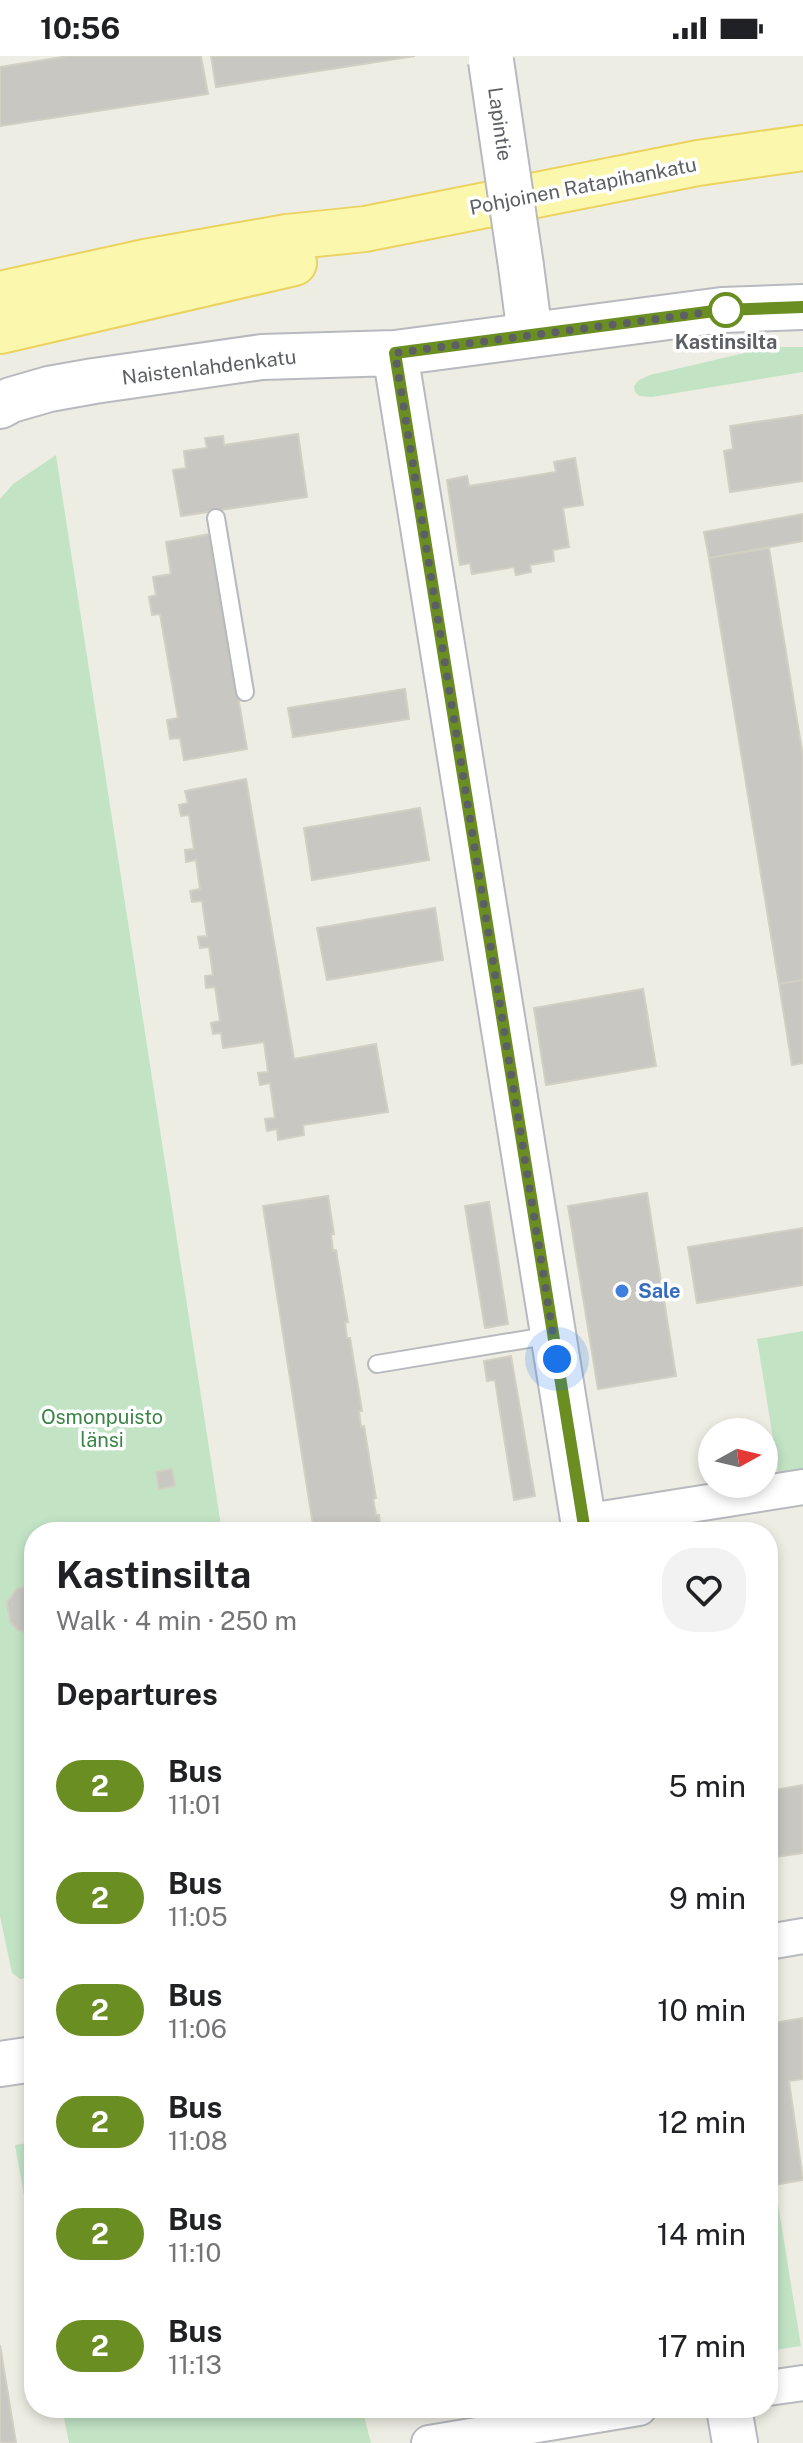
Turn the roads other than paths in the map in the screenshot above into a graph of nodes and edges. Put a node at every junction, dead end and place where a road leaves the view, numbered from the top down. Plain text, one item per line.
1 (490, 59) edge
2 (803, 148) edge
3 (365, 229) junction
4 (0, 294) edge
5 (803, 307) edge
6 (0, 331) edge
7 (530, 335) junction
8 (395, 353) junction
9 (0, 406) edge
10 (216, 518) dead end
11 (245, 692) dead end
12 (553, 1335) junction
13 (377, 1364) dead end
14 (803, 1487) edge
15 (583, 1522) edge
16 (611, 1522) edge
17 (803, 1936) edge
18 (778, 1940) edge
19 (24, 2060) edge
20 (0, 2064) edge
21 (803, 2383) edge
22 (778, 2387) edge
23 (579, 2418) edge
24 (731, 2418) edge
25 (429, 2443) edge
26 (735, 2443) edge

1 - 7 main road, Lapintie, bridge
2 - 3 main road, Pohjoinen Ratapihankatu
3 - 4 main road, Pohjoinen Ratapihankatu
3 - 6 main road, Pohjoinen Ratapihankatu
5 - 7 main road, Naistenlahdenkatu
7 - 8 main road, Naistenlahdenkatu
8 - 9 main road, Naistenlahdenkatu
8 - 12 main road
10 - 11 lane
12 - 13 lane
12 - 15 main road
14 - 16 street
17 - 18 street
19 - 20 main road
21 - 22 street
23 - 25 street
24 - 26 main road

